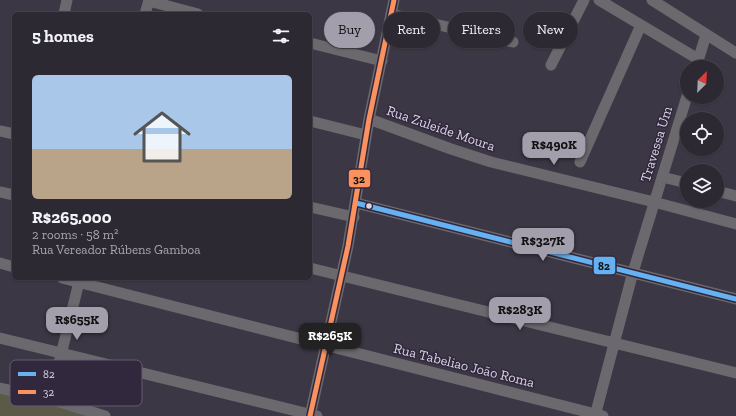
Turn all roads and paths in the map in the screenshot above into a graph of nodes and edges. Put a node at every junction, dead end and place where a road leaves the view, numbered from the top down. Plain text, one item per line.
1 (67, 0) edge
2 (394, 0) edge
3 (584, 0) edge
4 (599, 0) edge
5 (652, 0) edge
6 (149, 1) edge
7 (64, 12) edge
8 (146, 12) edge
9 (190, 12) edge
10 (391, 12) edge
11 (640, 24) junction
12 (706, 35) junction
13 (312, 44) edge
14 (384, 48) edge
15 (736, 54) edge
16 (693, 60) edge
17 (698, 60) edge
18 (382, 61) junction
19 (551, 65) dead end
20 (685, 104) edge
21 (369, 118) junction
22 (312, 122) edge
23 (0, 131) edge
24 (12, 134) edge
25 (366, 135) junction
26 (580, 162) dead end
27 (662, 177) junction
28 (680, 181) edge
29 (0, 192) edge
30 (724, 193) edge
31 (12, 195) edge
32 (736, 196) edge
33 (654, 202) junction
34 (356, 203) junction
35 (312, 207) edge
36 (354, 217) junction
37 (736, 224) edge
38 (0, 264) edge
39 (12, 267) edge
40 (312, 268) edge
41 (633, 272) junction
42 (342, 275) junction
43 (80, 280) edge
44 (736, 299) edge
45 (0, 338) edge
46 (615, 342) junction
47 (326, 344) junction
48 (62, 353) junction
49 (60, 360) edge
50 (90, 360) edge
51 (142, 373) edge
52 (736, 373) edge
53 (0, 388) edge
54 (10, 390) edge
55 (73, 406) edge
56 (598, 415) edge
57 (105, 416) edge
58 (312, 416) edge

1 - 7 street
2 - 10 street
3 - 19 street
4 - 11 street
5 - 12 street
6 - 8 street
6 - 9 street
11 - 16 street
11 - 26 street
12 - 15 street
12 - 17 street
13 - 18 street
14 - 18 street
18 - 21 street
20 - 27 street, Travessa Um
21 - 25 street
21 - 33 street, Rua Zuleide Moura
22 - 25 street
23 - 24 street
25 - 34 street
27 - 28 street
27 - 33 street, Travessa Um
29 - 31 street
30 - 32 street
33 - 37 street, Rua Zuleide Moura
33 - 41 street, Travessa Um
34 - 36 street
34 - 41 street
35 - 36 street
36 - 42 street
38 - 39 street
40 - 42 street
41 - 44 street
41 - 46 street, Travessa Um
42 - 46 street
42 - 47 street
43 - 47 street, Rua Tabeliao João Roma
43 - 48 street
45 - 48 street
46 - 52 street
46 - 56 street, Travessa Um
47 - 56 street, Rua Tabeliao João Roma
47 - 58 street
48 - 49 street
48 - 50 street
51 - 58 street
53 - 54 street
55 - 57 street

